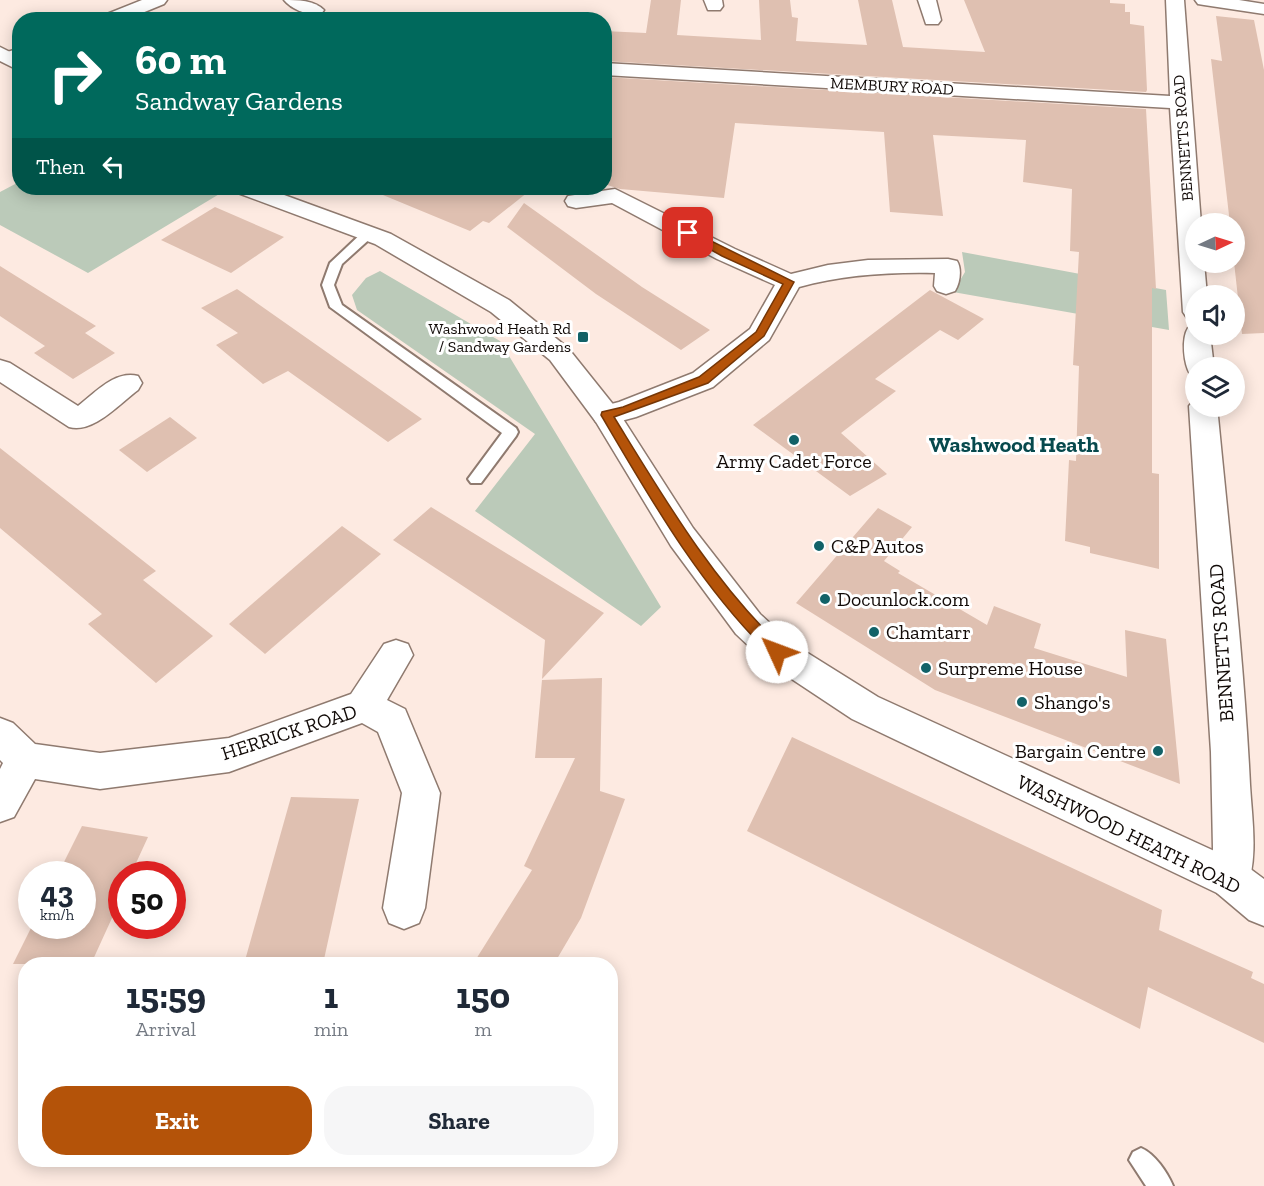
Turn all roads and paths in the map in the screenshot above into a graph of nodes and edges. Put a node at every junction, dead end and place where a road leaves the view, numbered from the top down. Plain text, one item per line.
1 (293, 0) edge
2 (927, 0) edge
3 (1175, 0) edge
4 (1216, 1) edge
5 (148, 2) edge
6 (1264, 9) edge
7 (315, 10) dead end
8 (126, 12) edge
9 (932, 20) dead end
10 (612, 69) edge
11 (1180, 103) junction
12 (265, 195) edge
13 (576, 201) dead end
14 (369, 233) junction
15 (789, 282) junction
16 (1194, 285) edge
17 (946, 286) dead end
18 (0, 369) edge
19 (128, 383) dead end
20 (606, 415) junction
21 (1204, 417) edge
22 (476, 480) dead end
23 (396, 655) dead end
24 (364, 706) junction
25 (13, 748) edge
26 (0, 804) edge
27 (1231, 879) junction
28 (1264, 905) edge
29 (404, 908) dead end
30 (1141, 1160) dead end
31 (1161, 1186) edge

1 - 7 street
2 - 9 street
3 - 11 street, BENNETTS ROAD
4 - 6 street
5 - 8 street
10 - 11 street, MEMBURY ROAD
11 - 16 street, BENNETTS ROAD
12 - 14 street, WASHWOOD HEATH ROAD
13 - 15 street
14 - 20 street, WASHWOOD HEATH ROAD
14 - 22 lane
15 - 17 street
15 - 20 street
18 - 19 street
20 - 27 street, WASHWOOD HEATH ROAD
21 - 27 street, BENNETTS ROAD
23 - 24 street
24 - 25 street, HERRICK ROAD
24 - 29 street, HERRICK ROAD
25 - 26 street
27 - 28 street, WASHWOOD HEATH ROAD
30 - 31 lane

